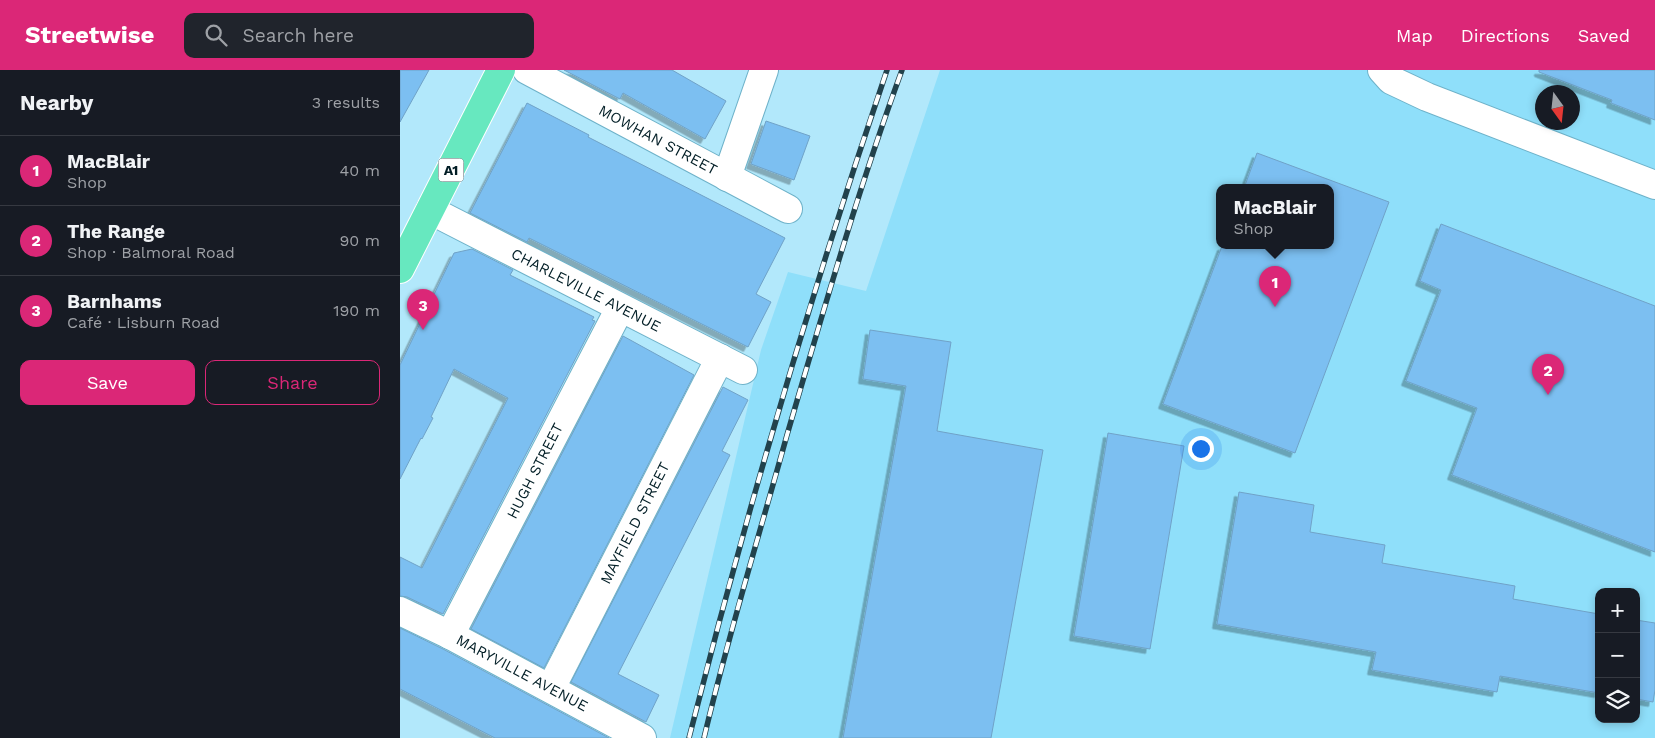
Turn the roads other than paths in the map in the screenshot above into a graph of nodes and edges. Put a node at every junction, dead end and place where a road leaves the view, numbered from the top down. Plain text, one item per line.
1 (501, 70) edge
2 (527, 70) edge
3 (764, 70) edge
4 (1382, 70) edge
5 (727, 177) junction
6 (1655, 186) edge
7 (788, 209) dead end
8 (430, 210) junction
9 (400, 269) edge
10 (620, 308) junction
11 (731, 364) joint
12 (400, 611) edge
13 (450, 635) junction
14 (551, 688) junction
15 (642, 738) edge

1 - 8 main road, A1
2 - 5 street, MOWHAN STREET
3 - 5 street
4 - 6 street
5 - 7 street, MOWHAN STREET
8 - 9 main road, A1
8 - 10 street, CHARLEVILLE AVENUE
10 - 11 street, CHARLEVILLE AVENUE
10 - 13 street, HUGH STREET
11 - 14 street, MAYFIELD STREET
12 - 13 street, MARYVILLE AVENUE
13 - 14 street, MARYVILLE AVENUE
14 - 15 street, MARYVILLE AVENUE

